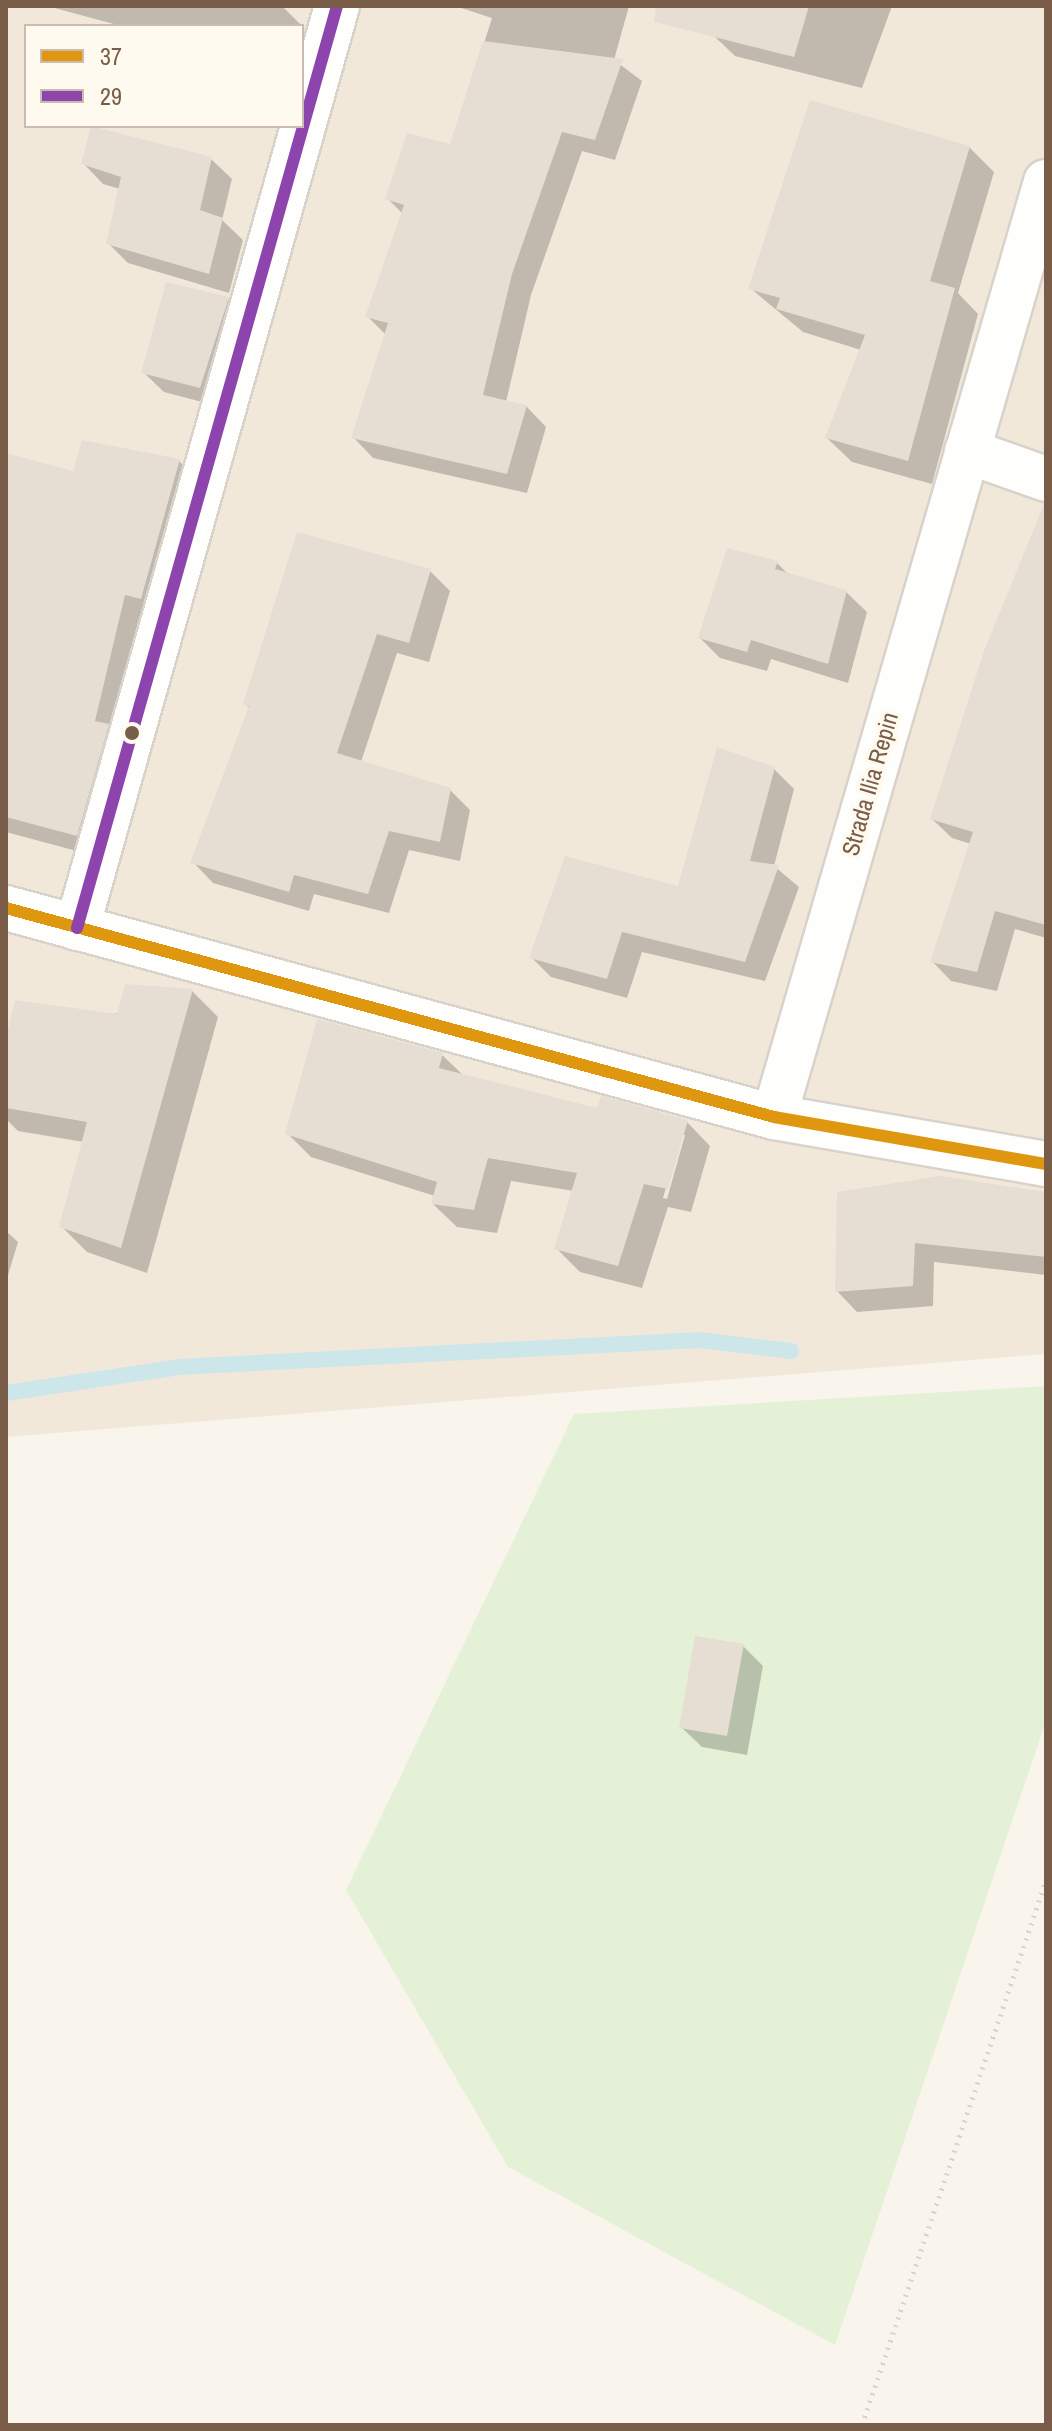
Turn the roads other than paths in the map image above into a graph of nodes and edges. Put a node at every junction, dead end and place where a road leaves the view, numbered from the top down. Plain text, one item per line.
1 (337, 6) edge
2 (304, 123) edge
3 (303, 128) edge
4 (1046, 182) edge
5 (967, 451) junction
6 (1046, 479) edge
7 (6, 908) edge
8 (77, 928) junction
9 (774, 1117) junction
10 (1046, 1164) edge

1 - 2 street
3 - 8 street
4 - 5 street, Strada Ilia Repin
5 - 6 street
5 - 9 street, Strada Ilia Repin
7 - 8 street
8 - 9 street
9 - 10 street

